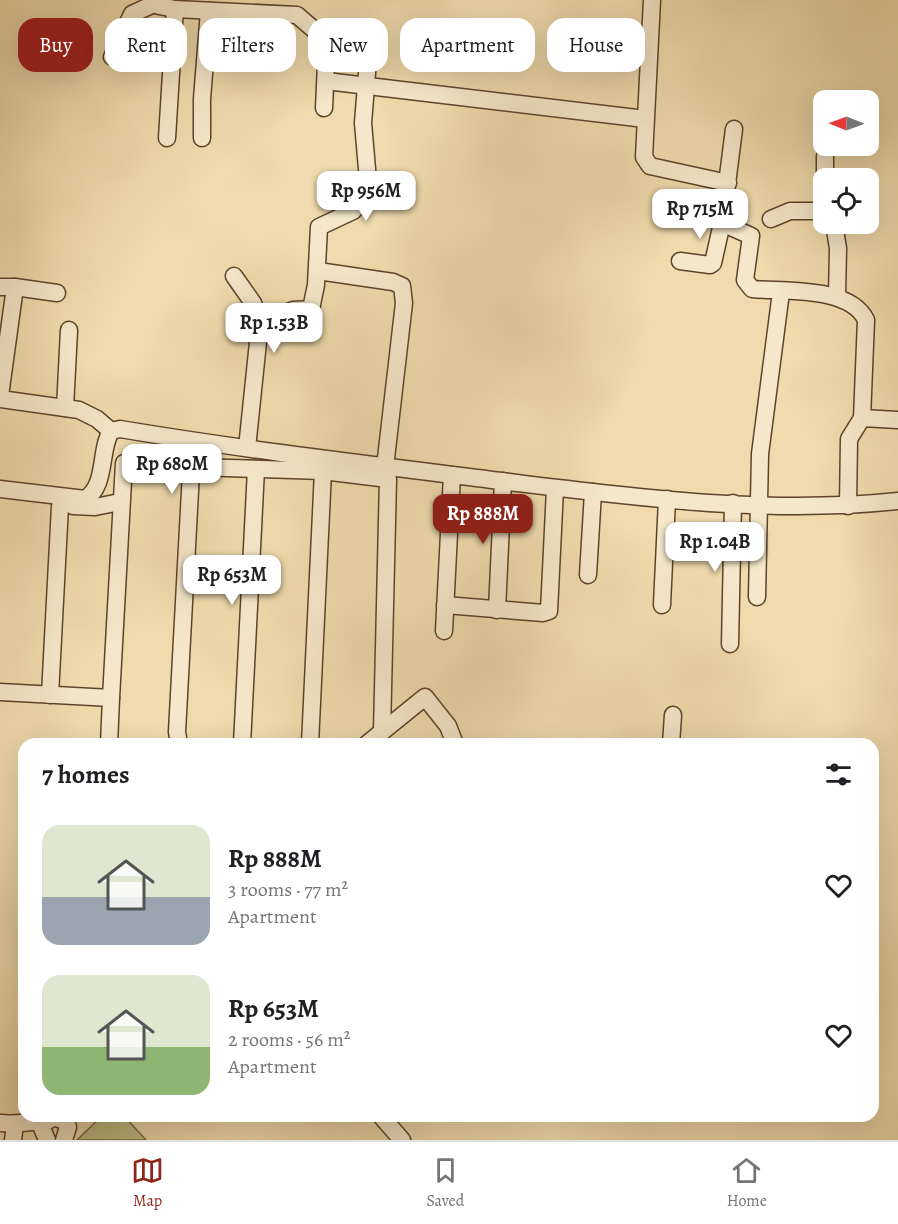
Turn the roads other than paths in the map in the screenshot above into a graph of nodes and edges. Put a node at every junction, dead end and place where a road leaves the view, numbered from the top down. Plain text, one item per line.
1 (652, 0) edge
2 (156, 2) edge
3 (174, 9) junction
4 (209, 10) junction
5 (130, 18) edge
6 (367, 72) edge
7 (326, 81) junction
8 (366, 87) junction
9 (324, 108) dead end
10 (645, 119) junction
11 (734, 129) dead end
12 (167, 138) dead end
13 (202, 138) dead end
14 (825, 156) dead end
15 (825, 168) edge
16 (728, 183) junction
17 (813, 211) edge
18 (771, 219) dead end
19 (722, 223) junction
20 (835, 234) edge
21 (680, 261) dead end
22 (318, 271) junction
23 (234, 276) dead end
24 (7, 287) edge
25 (781, 292) junction
26 (57, 293) dead end
27 (837, 297) junction
28 (260, 323) junction
29 (69, 330) dead end
30 (0, 398) edge
31 (65, 408) junction
32 (861, 417) junction
33 (898, 420) edge
34 (111, 431) junction
35 (247, 448) junction
36 (124, 463) dead end
37 (385, 467) junction
38 (256, 469) junction
39 (323, 471) junction
40 (452, 475) junction
41 (504, 481) junction
42 (0, 489) edge
43 (555, 489) junction
44 (593, 492) junction
45 (0, 495) edge
46 (667, 499) junction
47 (898, 501) edge
48 (120, 502) junction
49 (733, 503) junction
50 (60, 506) junction
51 (758, 506) junction
52 (848, 506) junction
53 (588, 575) dead end
54 (757, 597) dead end
55 (445, 605) junction
56 (662, 605) dead end
57 (497, 610) junction
58 (444, 631) dead end
59 (730, 644) dead end
60 (0, 692) edge
61 (50, 695) junction
62 (111, 698) junction
63 (674, 715) dead end
64 (382, 732) junction
65 (109, 738) edge
66 (178, 738) edge
67 (242, 738) edge
68 (310, 738) edge
69 (374, 738) edge
70 (452, 738) edge
71 (672, 738) edge
72 (386, 1122) edge
73 (56, 1128) edge
74 (9, 1129) edge
75 (402, 1140) edge

1 - 10 street
2 - 3 street
2 - 5 street
3 - 4 street
3 - 12 street
4 - 7 street
4 - 13 street
6 - 8 street
7 - 8 street
7 - 9 street
8 - 10 street
8 - 22 street
10 - 16 street
11 - 16 street
14 - 15 street
16 - 19 street
17 - 18 street
19 - 21 street
19 - 25 street
20 - 27 street
22 - 28 street
22 - 37 street
23 - 28 street
24 - 26 street
24 - 30 street
25 - 27 street
25 - 51 street
27 - 32 street
28 - 35 street
29 - 31 street
30 - 31 street
31 - 34 street
32 - 33 street
32 - 52 street
34 - 35 street
34 - 42 street
35 - 37 street
36 - 48 street
37 - 40 street
38 - 39 street
38 - 66 street
38 - 67 street
39 - 64 street
39 - 68 street
40 - 41 street
40 - 55 street
41 - 43 street
41 - 57 street
43 - 44 street
43 - 57 street
44 - 46 street
44 - 53 street
45 - 50 street
46 - 49 street
46 - 56 street
47 - 52 street
48 - 50 street
48 - 62 street
49 - 51 street
49 - 59 street
50 - 61 street
51 - 52 street
51 - 54 street
55 - 57 street
55 - 58 street
60 - 61 street
61 - 62 street
62 - 65 street
63 - 71 street
64 - 69 street
64 - 70 street
72 - 75 street
73 - 74 street

